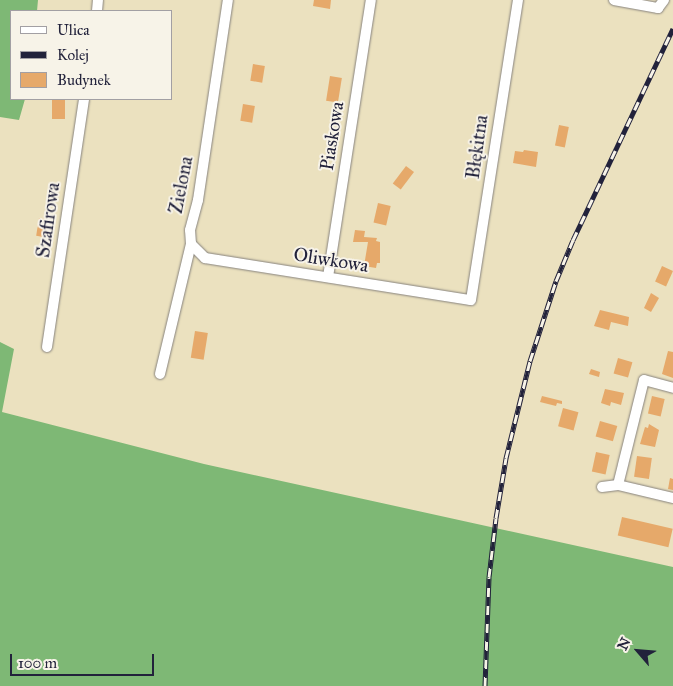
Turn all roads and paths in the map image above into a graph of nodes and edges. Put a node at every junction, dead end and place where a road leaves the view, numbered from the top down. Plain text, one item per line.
1 (228, 0) edge
2 (371, 0) edge
3 (518, 0) edge
4 (614, 0) edge
5 (664, 0) edge
6 (84, 100) edge
7 (191, 244) junction
8 (328, 277) junction
9 (471, 300) joint
10 (47, 347) dead end
11 (160, 374) dead end
12 (673, 388) edge
13 (618, 484) junction
14 (602, 487) dead end
15 (673, 498) edge

1 - 7 street, Zielona
2 - 8 street, Piaskowa
3 - 9 street, Błękitna
4 - 5 street
6 - 10 street, Szafirowa
7 - 8 street, Oliwkowa
7 - 11 street, Zielona
8 - 9 street, Oliwkowa
12 - 13 street
13 - 14 street
13 - 15 street

